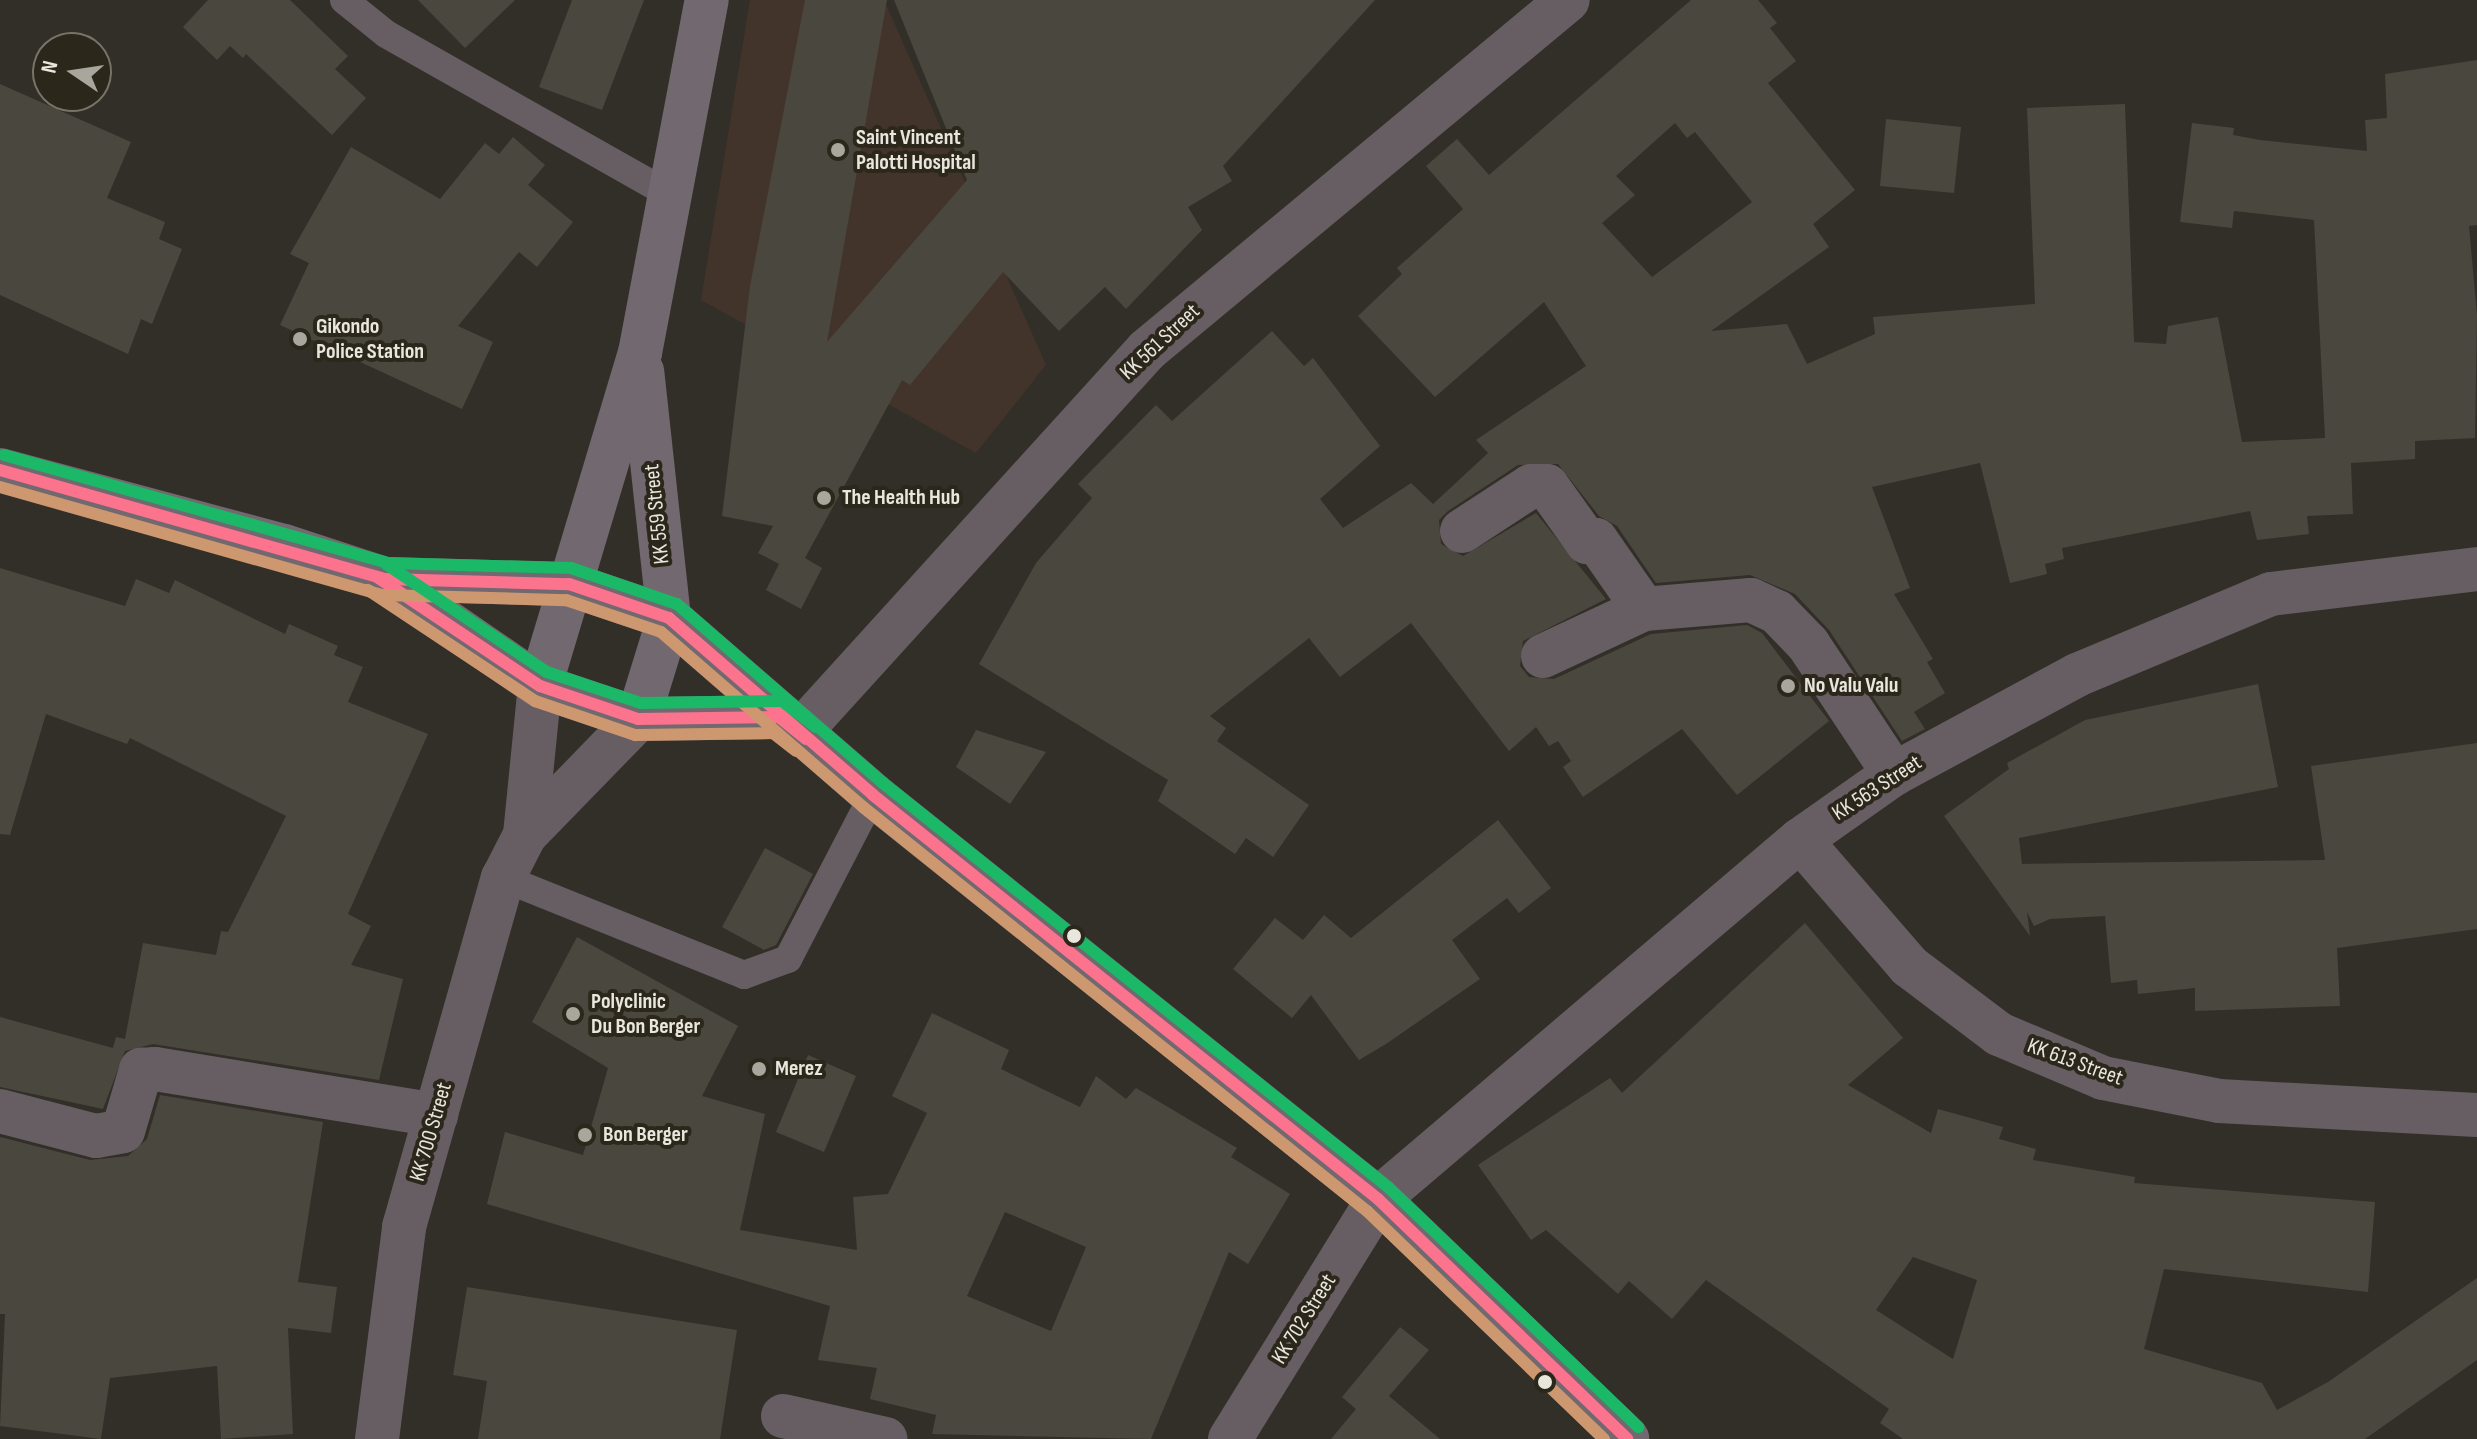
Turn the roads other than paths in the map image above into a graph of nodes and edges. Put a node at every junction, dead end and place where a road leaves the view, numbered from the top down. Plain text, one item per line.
1 (344, 0) edge
2 (707, 0) edge
3 (1568, 0) edge
4 (670, 195) junction
5 (640, 353) junction
6 (0, 470) edge
7 (1462, 531) dead end
8 (2477, 569) edge
9 (385, 579) junction
10 (569, 584) junction
11 (1644, 609) junction
12 (669, 618) junction
13 (1543, 656) dead end
14 (540, 686) junction
15 (638, 719) junction
16 (789, 725) junction
17 (1894, 774) junction
18 (873, 795) junction
19 (525, 835) junction
20 (1800, 840) junction
21 (503, 878) junction
22 (0, 1111) edge
23 (436, 1115) junction
24 (2477, 1115) edge
25 (1378, 1199) junction
26 (783, 1416) dead end
27 (377, 1439) edge
28 (885, 1439) edge
29 (1230, 1439) edge
30 (1627, 1439) edge

1 - 4 lane
2 - 4 main road, KK 559 Street
3 - 16 street, KK 561 Street
4 - 5 main road, KK 559 Street
5 - 10 main road, KK 559 Street
5 - 12 main road, KK 559 Street
6 - 9 main road
7 - 11 street
8 - 17 street, KK 563 Street
9 - 10 main road
9 - 14 main road
10 - 12 main road
10 - 14 main road, KK 559 Street
11 - 13 street
11 - 17 street
12 - 15 main road, KK 559 Street
12 - 16 main road
14 - 15 main road
14 - 19 street, KK 700 Street
15 - 16 main road
15 - 19 street, KK 700 Street
16 - 18 main road
17 - 20 street, KK 563 Street
18 - 21 lane
18 - 25 main road
19 - 21 street, KK 700 Street
20 - 24 street, KK 613 Street
20 - 25 street, KK 563 Street
21 - 23 street, KK 700 Street
22 - 23 street
23 - 27 street, KK 700 Street
25 - 29 street, KK 702 Street
25 - 30 main road
26 - 28 street

